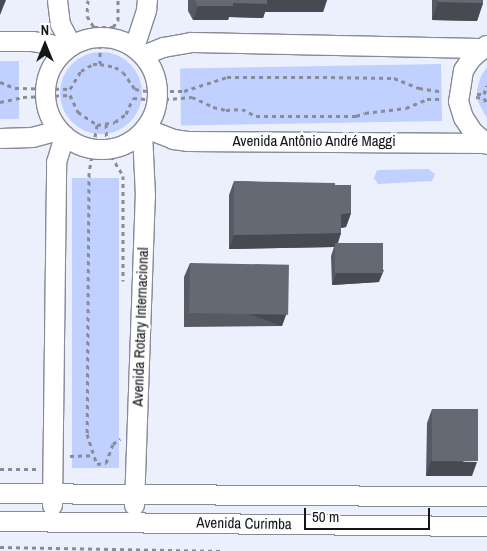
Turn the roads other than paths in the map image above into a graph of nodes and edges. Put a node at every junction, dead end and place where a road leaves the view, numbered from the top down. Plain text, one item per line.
1 (57, 0) edge
2 (147, 0) edge
3 (0, 42) edge
4 (484, 46) edge
5 (67, 48) junction
6 (139, 51) junction
7 (144, 130) junction
8 (61, 132) junction
9 (0, 138) edge
10 (486, 143) edge
11 (0, 493) edge
12 (53, 493) junction
13 (134, 494) junction
14 (487, 496) edge
15 (0, 521) edge
16 (52, 521) junction
17 (134, 522) junction
18 (487, 526) edge

1 - 5 street
2 - 6 street
3 - 5 street
4 - 6 street, Avenida Antônio André Maggi
4 - 10 street, Avenida Antônio André Maggi
5 - 6 street
5 - 8 street
6 - 7 street
7 - 8 street
7 - 10 street, Avenida Antônio André Maggi
7 - 13 street, Avenida Rotary Internacional
8 - 9 street
8 - 12 street
11 - 12 street, Avenida Curimba
12 - 13 street, Avenida Curimba
12 - 16 street
13 - 14 street, Avenida Curimba
13 - 17 street, Avenida Rotary Internacional
15 - 16 street, Avenida Curimba
16 - 17 street, Avenida Curimba
17 - 18 street, Avenida Curimba

